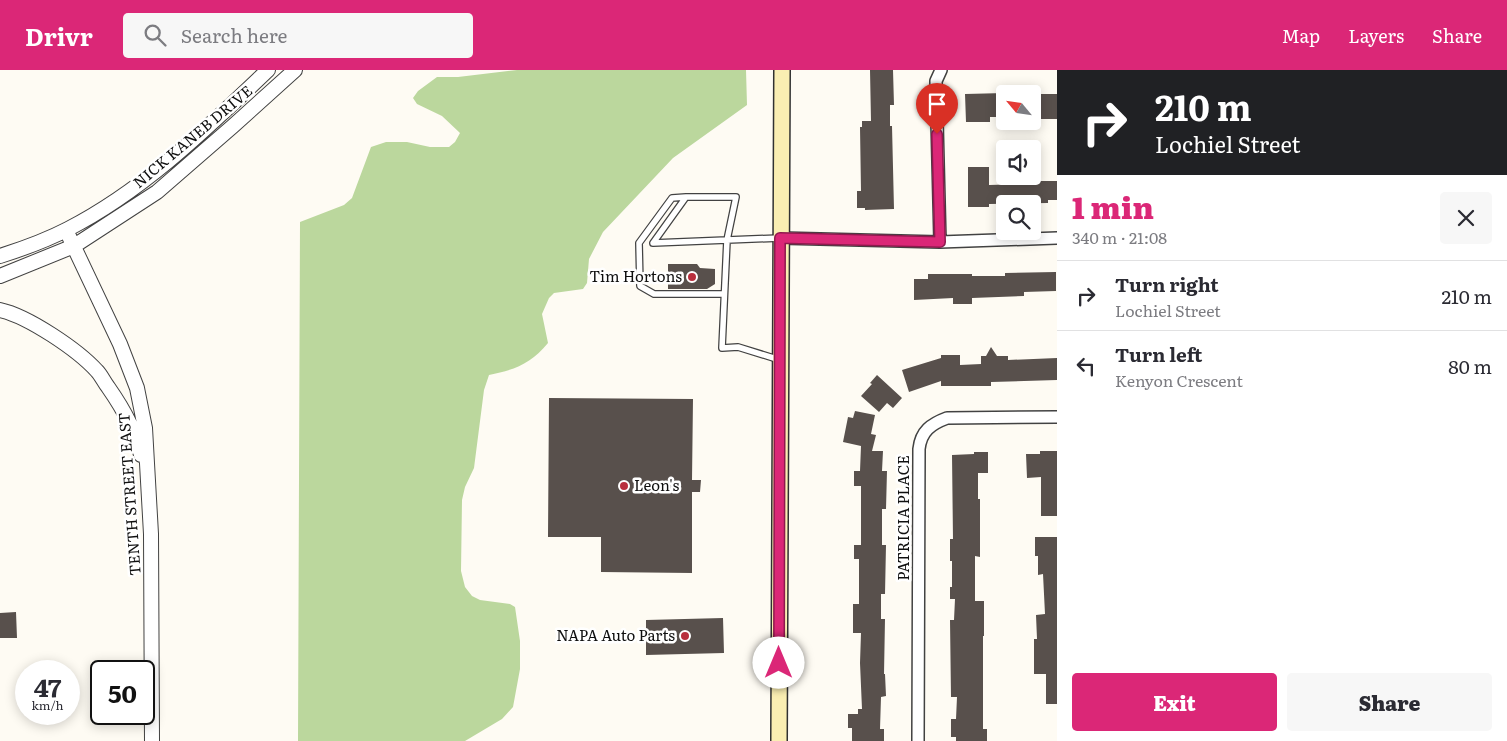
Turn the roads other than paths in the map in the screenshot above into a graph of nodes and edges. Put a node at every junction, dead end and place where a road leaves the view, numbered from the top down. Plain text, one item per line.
1 (268, 70) edge
2 (295, 70) edge
3 (782, 70) edge
4 (941, 70) edge
5 (686, 197) junction
6 (66, 230) junction
7 (780, 238) junction
8 (1057, 238) edge
9 (727, 240) junction
10 (940, 242) junction
11 (74, 246) junction
12 (0, 256) edge
13 (0, 276) edge
14 (724, 294) junction
15 (0, 310) edge
16 (780, 360) junction
17 (1057, 417) edge
18 (148, 488) junction
19 (152, 741) edge
20 (779, 741) edge
21 (918, 741) edge

1 - 6 street, NICK KANEB DRIVE
2 - 11 street, NICK KANEB DRIVE
3 - 7 main road
4 - 10 street
5 - 9 lane
5 - 9 lane
5 - 14 lane
6 - 11 street, TENTH STREET EAST
6 - 12 street, NICK KANEB DRIVE
7 - 9 lane
7 - 10 street
7 - 16 main road
8 - 10 street
9 - 14 lane
11 - 13 street, NICK KANEB DRIVE
11 - 18 street, TENTH STREET EAST
14 - 16 lane
15 - 18 street
16 - 20 main road
17 - 21 street, PATRICIA PLACE
18 - 19 street, TENTH STREET EAST

